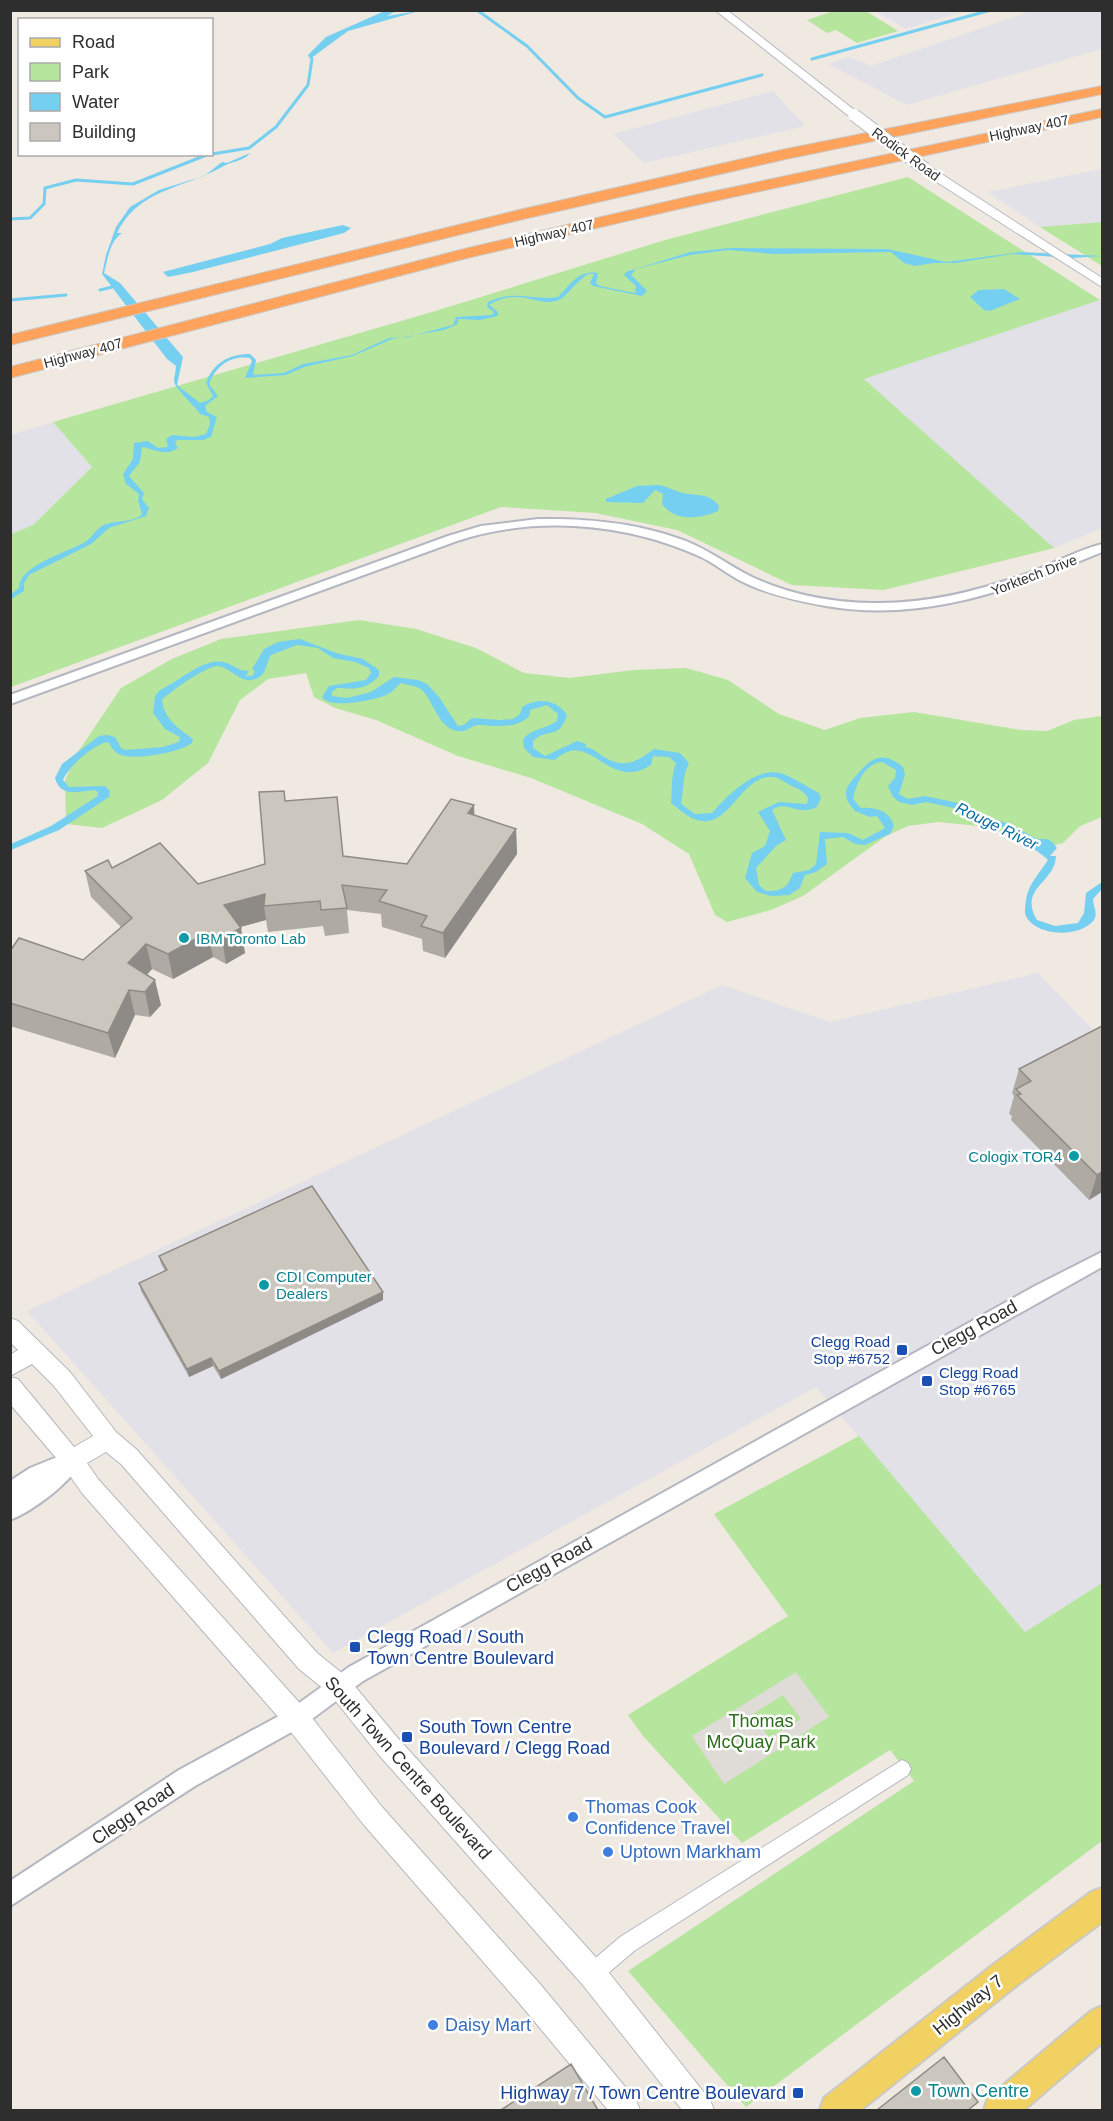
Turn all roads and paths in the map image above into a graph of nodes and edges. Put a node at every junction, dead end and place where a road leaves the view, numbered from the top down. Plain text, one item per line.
1 (720, 10) edge
2 (1102, 76) edge
3 (1102, 90) edge
4 (1102, 114) edge
5 (786, 154) junction
6 (1102, 283) edge
7 (10, 340) edge
8 (10, 374) edge
9 (1102, 548) edge
10 (10, 700) edge
11 (1102, 1259) edge
12 (10, 1327) edge
13 (34, 1351) junction
14 (10, 1367) edge
15 (10, 1386) edge
16 (108, 1438) junction
17 (72, 1460) junction
18 (10, 1492) edge
19 (10, 1511) edge
20 (339, 1686) junction
21 (296, 1718) junction
22 (902, 1769) dead end
23 (10, 1895) edge
24 (1102, 1903) edge
25 (592, 1974) junction
26 (1102, 2022) edge
27 (626, 2110) edge
28 (700, 2110) edge
29 (836, 2110) edge
30 (1000, 2110) edge

1 - 6 main road, Rodick Road, bridge
2 - 5 highway
3 - 5 highway, Highway 407
4 - 8 highway, Highway 407
5 - 7 highway, Highway 407
9 - 10 street, Yorktech Drive
11 - 20 street, Clegg Road
12 - 13 main road, South Town Centre Boulevard
13 - 14 main road
13 - 16 main road, South Town Centre Boulevard
15 - 17 main road
16 - 17 main road
16 - 20 main road, South Town Centre Boulevard
17 - 18 street
17 - 19 street
17 - 21 main road
20 - 21 street, Clegg Road
20 - 25 main road, South Town Centre Boulevard
21 - 23 street, Clegg Road
21 - 27 main road
22 - 25 street
24 - 29 main road, Highway 7
25 - 28 main road, South Town Centre Boulevard
26 - 30 main road

